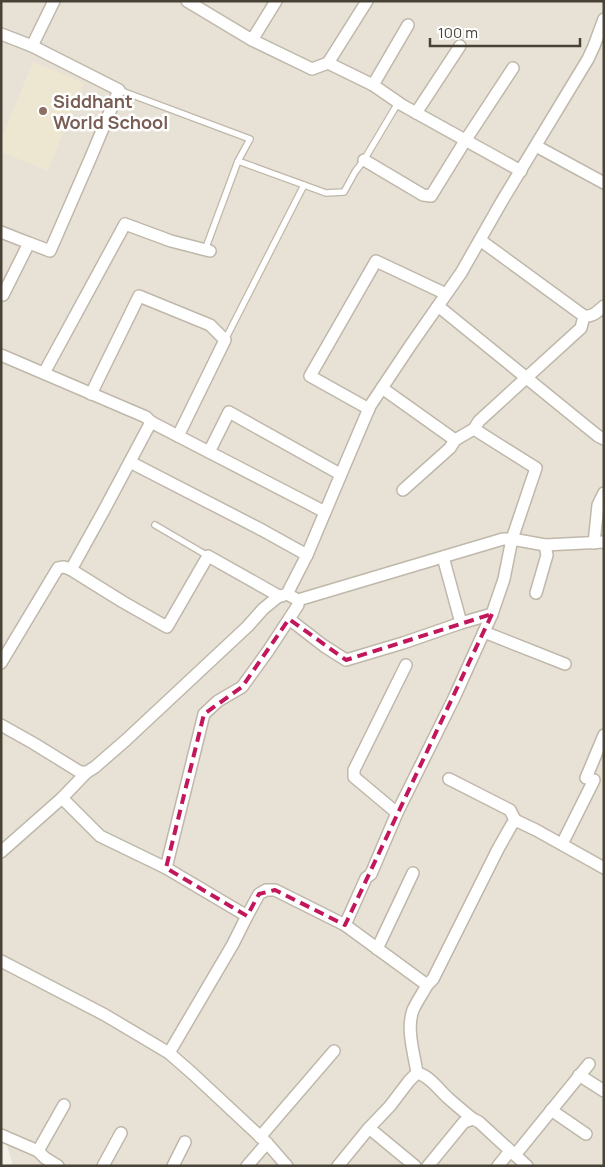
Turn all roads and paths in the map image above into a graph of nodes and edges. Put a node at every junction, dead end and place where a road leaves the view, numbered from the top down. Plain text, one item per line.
1 (54, 1) edge
2 (187, 1) edge
3 (276, 1) edge
4 (366, 1) edge
5 (200, 4) edge
6 (604, 19) edge
7 (408, 25) dead end
8 (1, 34) edge
9 (252, 40) junction
10 (32, 46) junction
11 (460, 46) dead end
12 (328, 63) junction
13 (513, 68) dead end
14 (373, 85) junction
15 (119, 90) junction
16 (398, 103) junction
17 (416, 113) junction
18 (465, 141) junction
19 (536, 146) junction
20 (364, 160) junction
21 (238, 162) junction
22 (520, 171) junction
23 (604, 183) edge
24 (304, 185) junction
25 (1, 232) edge
26 (480, 240) junction
27 (28, 243) junction
28 (207, 251) joint
29 (446, 294) junction
30 (3, 295) dead end
31 (438, 306) junction
32 (604, 306) edge
33 (584, 316) junction
34 (225, 340) junction
35 (1, 355) edge
36 (44, 373) junction
37 (526, 378) junction
38 (382, 388) junction
39 (91, 394) junction
40 (369, 409) junction
41 (151, 422) junction
42 (474, 429) junction
43 (178, 436) junction
44 (455, 440) junction
45 (604, 440) edge
46 (209, 452) junction
47 (130, 462) junction
48 (340, 474) junction
49 (404, 490) dead end
50 (604, 493) edge
51 (325, 512) junction
52 (154, 525) dead end
53 (512, 539) junction
54 (599, 542) edge
55 (544, 546) junction
56 (307, 555) junction
57 (208, 556) junction
58 (443, 557) junction
59 (70, 569) junction
60 (536, 594) dead end
61 (288, 597) junction
62 (492, 614) junction
63 (289, 619) junction
64 (461, 623) junction
65 (484, 632) junction
66 (1, 663) edge
67 (406, 664) dead end
68 (565, 664) dead end
69 (1, 725) edge
70 (604, 735) edge
71 (87, 772) junction
72 (449, 779) dead end
73 (62, 798) junction
74 (398, 812) junction
75 (515, 820) junction
76 (562, 844) junction
77 (1, 852) edge
78 (166, 868) junction
79 (604, 868) edge
80 (412, 873) dead end
81 (247, 916) junction
82 (345, 925) junction
83 (377, 948) junction
84 (1, 961) edge
85 (427, 985) junction
86 (334, 1051) dead end
87 (169, 1053) junction
88 (589, 1064) dead end
89 (418, 1073) junction
90 (579, 1075) junction
91 (604, 1091) edge
92 (64, 1105) dead end
93 (551, 1110) junction
94 (473, 1119) junction
95 (369, 1128) junction
96 (121, 1133) dead end
97 (586, 1134) dead end
98 (1, 1135) edge
99 (263, 1140) junction
100 (185, 1142) dead end
101 (38, 1151) junction
102 (512, 1153) junction
103 (58, 1166) edge
104 (103, 1166) edge
105 (173, 1166) edge
106 (247, 1166) edge
107 (287, 1166) edge
108 (338, 1166) edge
109 (415, 1166) edge
110 (428, 1166) edge
111 (498, 1166) edge
112 (526, 1166) edge

1 - 10 street
2 - 5 street
3 - 9 street
4 - 12 street
5 - 9 street
6 - 19 street
7 - 14 street
8 - 10 street
9 - 12 street
10 - 15 street
11 - 17 street
12 - 14 street
13 - 18 street
14 - 16 street
15 - 21 lane
15 - 27 street
16 - 17 street
16 - 20 lane
17 - 18 street
18 - 20 street
18 - 22 street
19 - 22 street
19 - 23 street
20 - 24 lane
21 - 24 lane
21 - 28 lane
22 - 26 street
24 - 34 lane
25 - 27 street
26 - 29 street
26 - 33 street
27 - 30 street
28 - 36 street
29 - 31 street
29 - 40 street
31 - 37 street
31 - 38 street
32 - 33 street
33 - 37 street
34 - 39 street
34 - 43 street
35 - 36 street
36 - 39 street
37 - 42 street
37 - 45 street
38 - 40 street
38 - 44 street
39 - 41 street
40 - 48 street
41 - 43 street
41 - 47 street
42 - 44 street
42 - 53 street
43 - 46 street
44 - 49 street
46 - 48 street
46 - 51 street
47 - 56 street
47 - 59 street
48 - 51 street
50 - 54 street
51 - 56 street
52 - 57 lane
53 - 55 street
53 - 58 street
53 - 62 street
54 - 55 street
55 - 60 street
56 - 61 street
57 - 59 street
57 - 61 street
58 - 61 street
58 - 64 street
59 - 66 street
61 - 63 street
61 - 71 street
62 - 64 street
62 - 65 street
63 - 64 street
63 - 78 street
65 - 68 street
65 - 74 street
67 - 74 street
69 - 71 street
70 - 76 street
71 - 73 street
72 - 75 street
73 - 77 street
73 - 78 street
74 - 82 street
75 - 76 street
75 - 85 street
76 - 79 street
78 - 81 street
80 - 83 street
81 - 82 street
81 - 87 street
82 - 83 street
83 - 85 street
84 - 87 street
85 - 89 street
86 - 99 street
87 - 99 street
88 - 90 street
89 - 94 street
89 - 95 street
90 - 91 street
90 - 93 street
92 - 101 street
93 - 97 street
93 - 102 street
94 - 102 street
94 - 110 street
95 - 108 street
95 - 109 street
96 - 104 street
98 - 101 street
99 - 106 street
99 - 107 street
100 - 105 street
101 - 103 street
102 - 111 street
102 - 112 street

